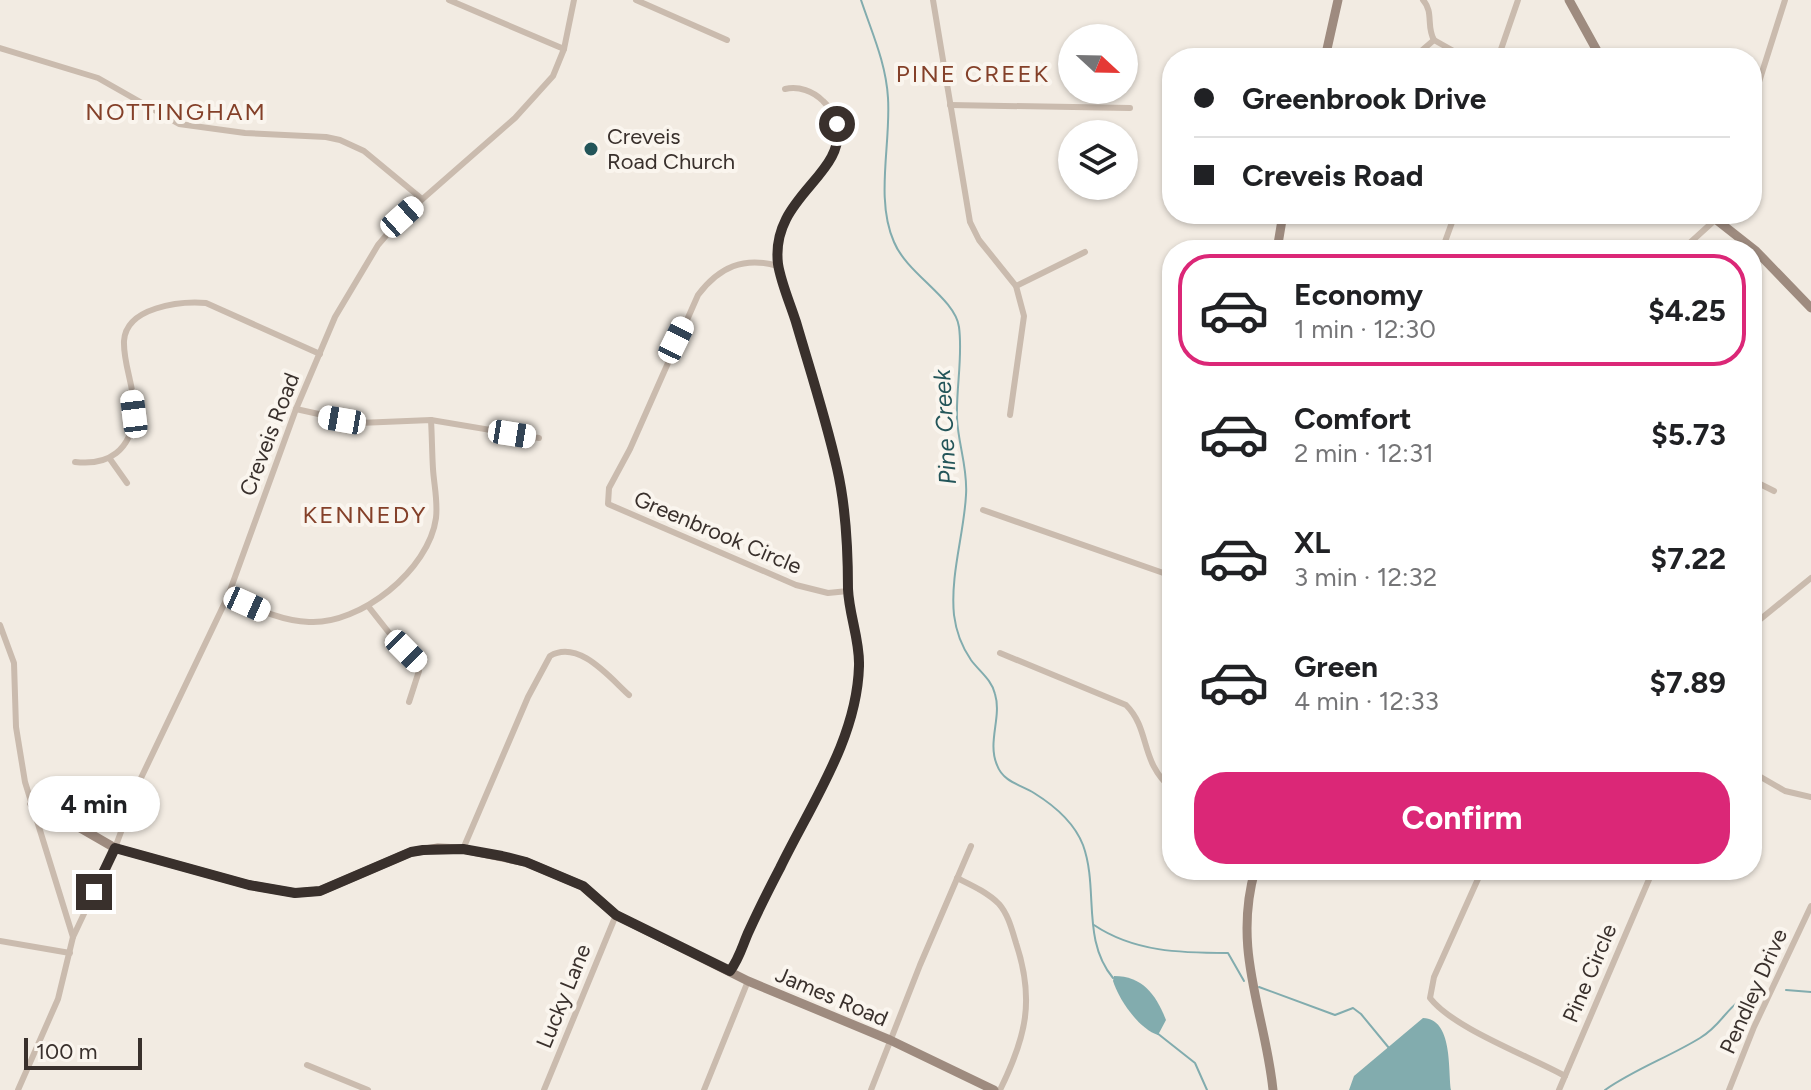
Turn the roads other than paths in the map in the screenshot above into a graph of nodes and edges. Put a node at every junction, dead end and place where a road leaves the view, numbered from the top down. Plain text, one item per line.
1 (449, 0) edge
2 (574, 0) edge
3 (636, 0) edge
4 (933, 0) edge
5 (1338, 0) edge
6 (1423, 0) edge
7 (1518, 0) edge
8 (1569, 0) edge
9 (1785, 0) edge
10 (727, 40) dead end
11 (1434, 40) junction
12 (0, 48) edge
13 (1328, 48) edge
14 (1425, 48) edge
15 (1448, 48) edge
16 (1501, 48) edge
17 (1595, 48) edge
18 (564, 49) junction
19 (1762, 72) edge
20 (785, 89) dead end
21 (950, 105) junction
22 (1130, 108) dead end
23 (422, 199) junction
24 (1706, 224) edge
25 (1723, 224) edge
26 (1691, 240) edge
27 (1742, 240) edge
28 (1085, 252) dead end
29 (1762, 257) edge
30 (778, 266) junction
31 (1016, 286) junction
32 (1811, 308) edge
33 (320, 354) junction
34 (296, 409) junction
35 (1010, 415) dead end
36 (431, 420) junction
37 (539, 438) dead end
38 (110, 459) junction
39 (75, 462) dead end
40 (127, 483) dead end
41 (1762, 485) edge
42 (1774, 491) dead end
43 (983, 510) dead end
44 (1162, 573) edge
45 (1811, 578) edge
46 (848, 591) junction
47 (228, 596) junction
48 (368, 606) junction
49 (1762, 618) edge
50 (0, 625) edge
51 (1000, 653) dead end
52 (629, 695) dead end
53 (409, 702) dead end
54 (1162, 777) edge
55 (1762, 778) edge
56 (1811, 797) edge
57 (32, 804) junction
58 (971, 846) dead end
59 (115, 848) junction
60 (463, 849) junction
61 (957, 878) junction
62 (1253, 880) edge
63 (1478, 880) edge
64 (1649, 880) edge
65 (1811, 906) edge
66 (616, 915) junction
67 (73, 937) junction
68 (0, 941) edge
69 (70, 953) junction
70 (730, 971) junction
71 (748, 981) junction
72 (890, 1040) junction
73 (307, 1065) dead end
74 (1565, 1076) junction
75 (18, 1090) edge
76 (368, 1090) edge
77 (544, 1090) edge
78 (704, 1090) edge
79 (871, 1090) edge
80 (994, 1090) edge
81 (1000, 1090) edge
82 (1273, 1090) edge
83 (1559, 1090) edge
84 (1729, 1090) edge

1 - 18 street
2 - 18 street, Creveis Road
3 - 10 street
4 - 21 street
5 - 13 street
6 - 11 street
7 - 16 street
8 - 17 street
9 - 19 street
11 - 14 street
11 - 15 street
12 - 23 street
18 - 23 street, Creveis Road
20 - 30 street
21 - 22 street
21 - 31 street
23 - 33 street, Creveis Road
24 - 26 street
25 - 27 street
28 - 31 street
29 - 32 street
30 - 46 street
30 - 46 street, Greenbrook Circle
31 - 35 street
33 - 34 street, Creveis Road
33 - 38 street
34 - 36 street
34 - 47 street, Creveis Road
36 - 37 street
36 - 48 street
38 - 39 street
38 - 40 street
41 - 42 street
43 - 44 street
45 - 49 street
46 - 70 street
47 - 48 street
47 - 59 street, Creveis Road
48 - 53 street
50 - 57 street
51 - 54 street
52 - 60 street
55 - 56 street
57 - 59 street, James Road
57 - 67 street
58 - 61 street
59 - 60 street, James Road
59 - 67 street, Creveis Road
60 - 66 street, James Road
61 - 72 street
61 - 81 street
62 - 82 street
63 - 74 street
64 - 74 street, Pine Circle
65 - 84 street, Pendley Drive
66 - 70 street, James Road
66 - 77 street, Lucky Lane
67 - 69 street
68 - 69 street
69 - 75 street
70 - 71 street, James Road
71 - 72 street, James Road
71 - 78 street
72 - 79 street
72 - 80 street, James Road
73 - 76 street
74 - 83 street, Pine Circle

